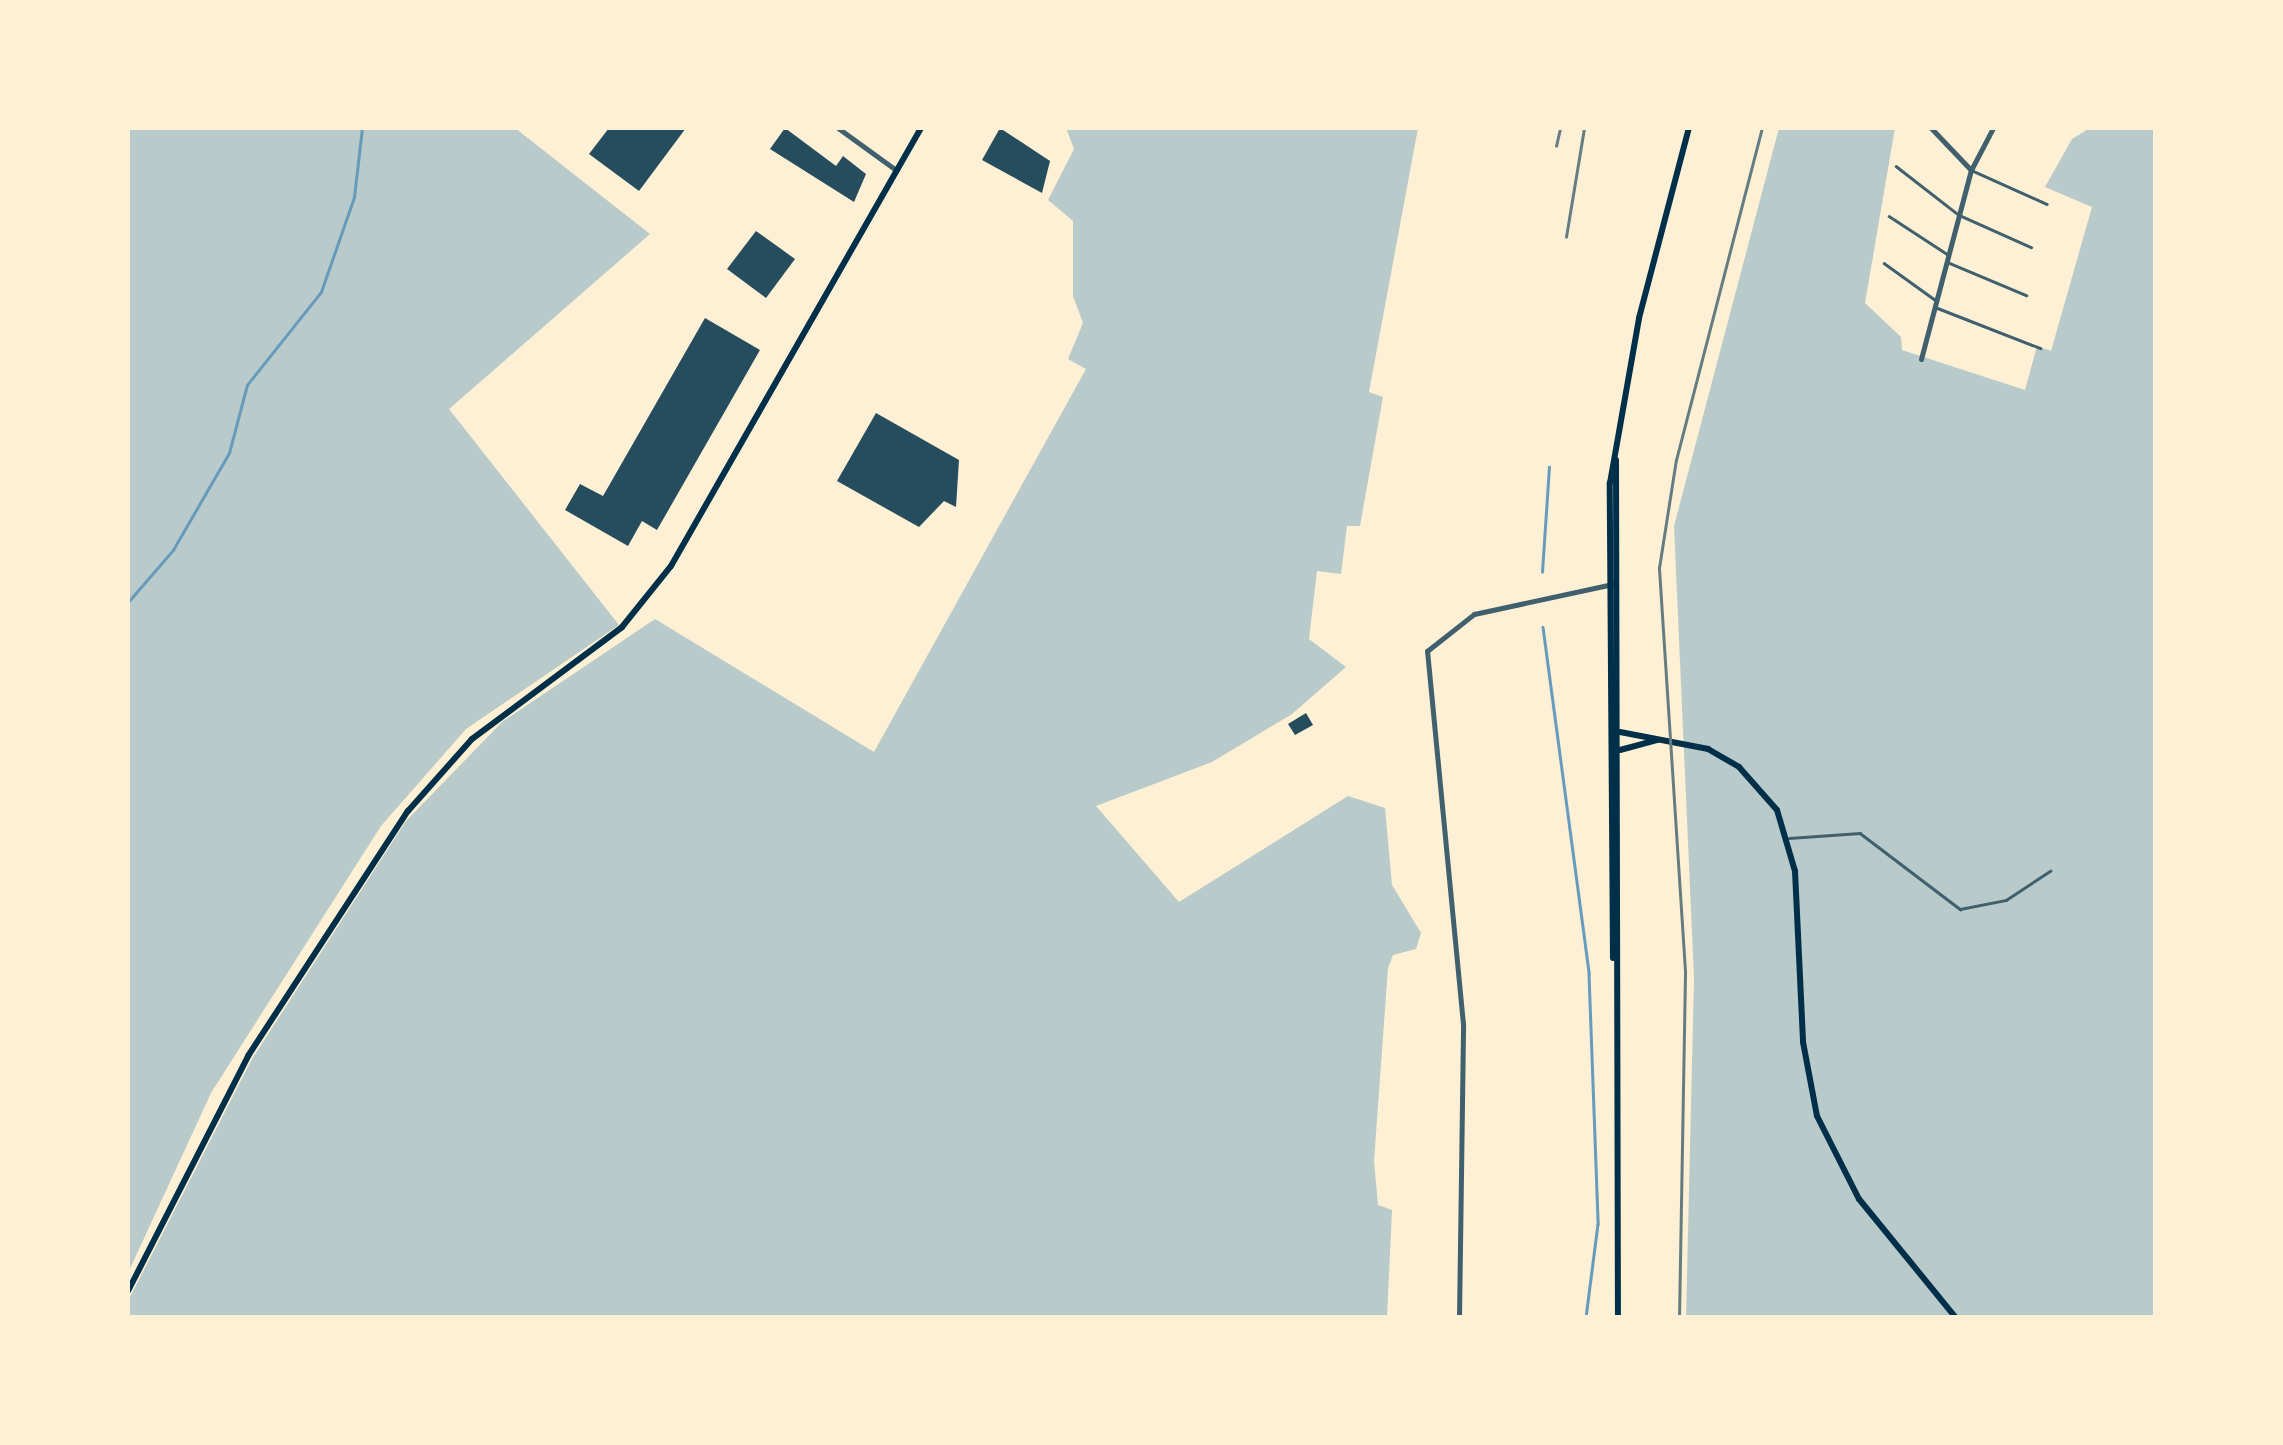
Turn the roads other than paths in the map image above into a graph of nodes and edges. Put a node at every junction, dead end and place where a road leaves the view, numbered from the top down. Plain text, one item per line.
1 (838, 128) edge
2 (921, 128) edge
3 (1689, 128) edge
4 (1931, 128) edge
5 (1993, 128) edge
6 (1896, 166) dead end
7 (896, 170) junction
8 (1971, 170) junction
9 (2047, 204) dead end
10 (1959, 215) junction
11 (1889, 216) dead end
12 (2031, 247) dead end
13 (1947, 258) junction
14 (1884, 263) dead end
15 (2026, 295) dead end
16 (1934, 303) junction
17 (2040, 348) dead end
18 (1921, 359) dead end
19 (1616, 460) junction
20 (1607, 584) junction
21 (1616, 584) junction
22 (1620, 732) junction
23 (1658, 739) junction
24 (1610, 744) junction
25 (1620, 750) junction
26 (1788, 838) junction
27 (2050, 871) dead end
28 (1615, 970) junction
29 (128, 1291) edge
30 (1459, 1318) edge
31 (1618, 1318) edge
32 (1956, 1318) edge

1 - 7 street
2 - 7 main road
3 - 19 main road
4 - 8 street
5 - 8 street
6 - 10 lane
7 - 29 main road
8 - 9 lane
8 - 10 street
10 - 12 lane
10 - 13 street
11 - 13 lane
13 - 15 lane
13 - 16 street
14 - 16 lane
16 - 17 lane
16 - 18 street
19 - 20 main road
19 - 21 main road
20 - 21 street
20 - 24 main road
20 - 30 street
21 - 22 main road
22 - 23 main road
22 - 24 main road
22 - 25 main road
23 - 25 main road
23 - 26 main road
24 - 25 main road
24 - 28 main road
25 - 28 main road
26 - 27 lane
26 - 32 main road
28 - 31 main road

